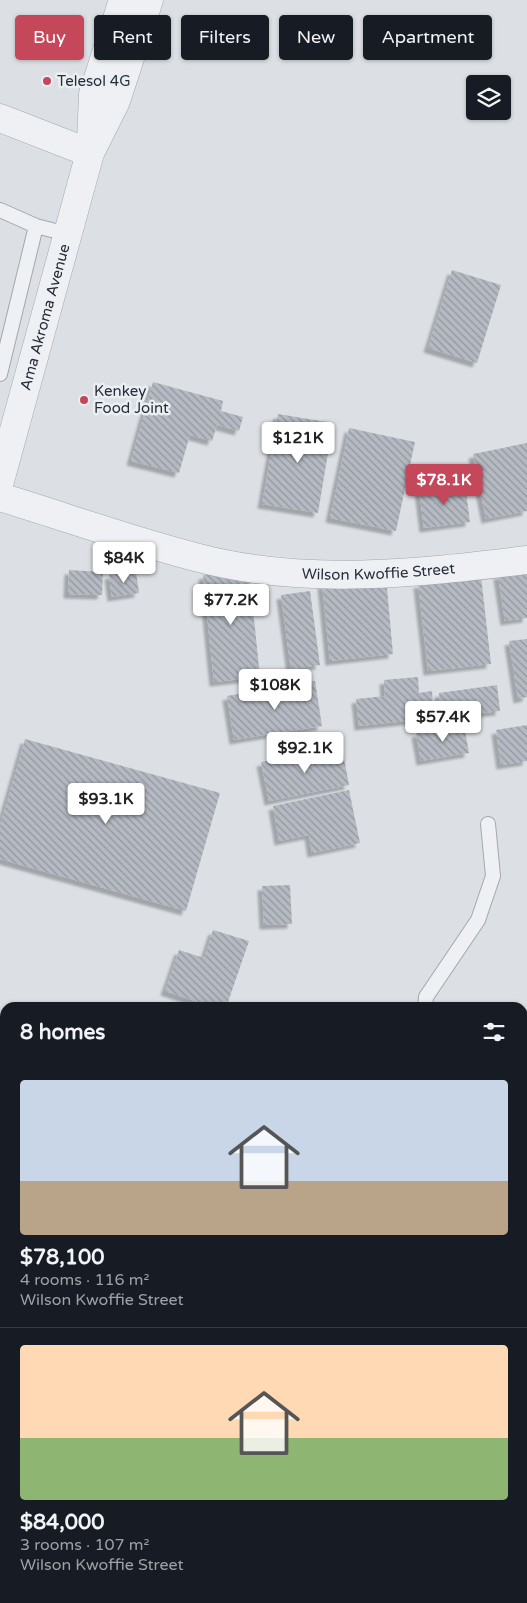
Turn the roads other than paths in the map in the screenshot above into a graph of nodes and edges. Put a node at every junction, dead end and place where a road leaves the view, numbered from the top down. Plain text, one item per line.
1 (122, 0) edge
2 (148, 0) edge
3 (0, 118) edge
4 (90, 153) junction
5 (0, 210) edge
6 (36, 226) junction
7 (67, 234) junction
8 (0, 374) edge
9 (5, 446) edge
10 (0, 481) edge
11 (0, 497) edge
12 (527, 560) edge
13 (488, 824) dead end
14 (426, 1002) edge

1 - 4 street, Ama Akroma Avenue
2 - 4 street, Ama Akroma Avenue
3 - 4 street
4 - 7 street, Ama Akroma Avenue
5 - 6 lane
6 - 7 lane
6 - 8 lane
7 - 9 street, Ama Akroma Avenue
9 - 10 street, Ama Akroma Avenue
11 - 12 street, Wilson Kwoffie Street
13 - 14 lane

